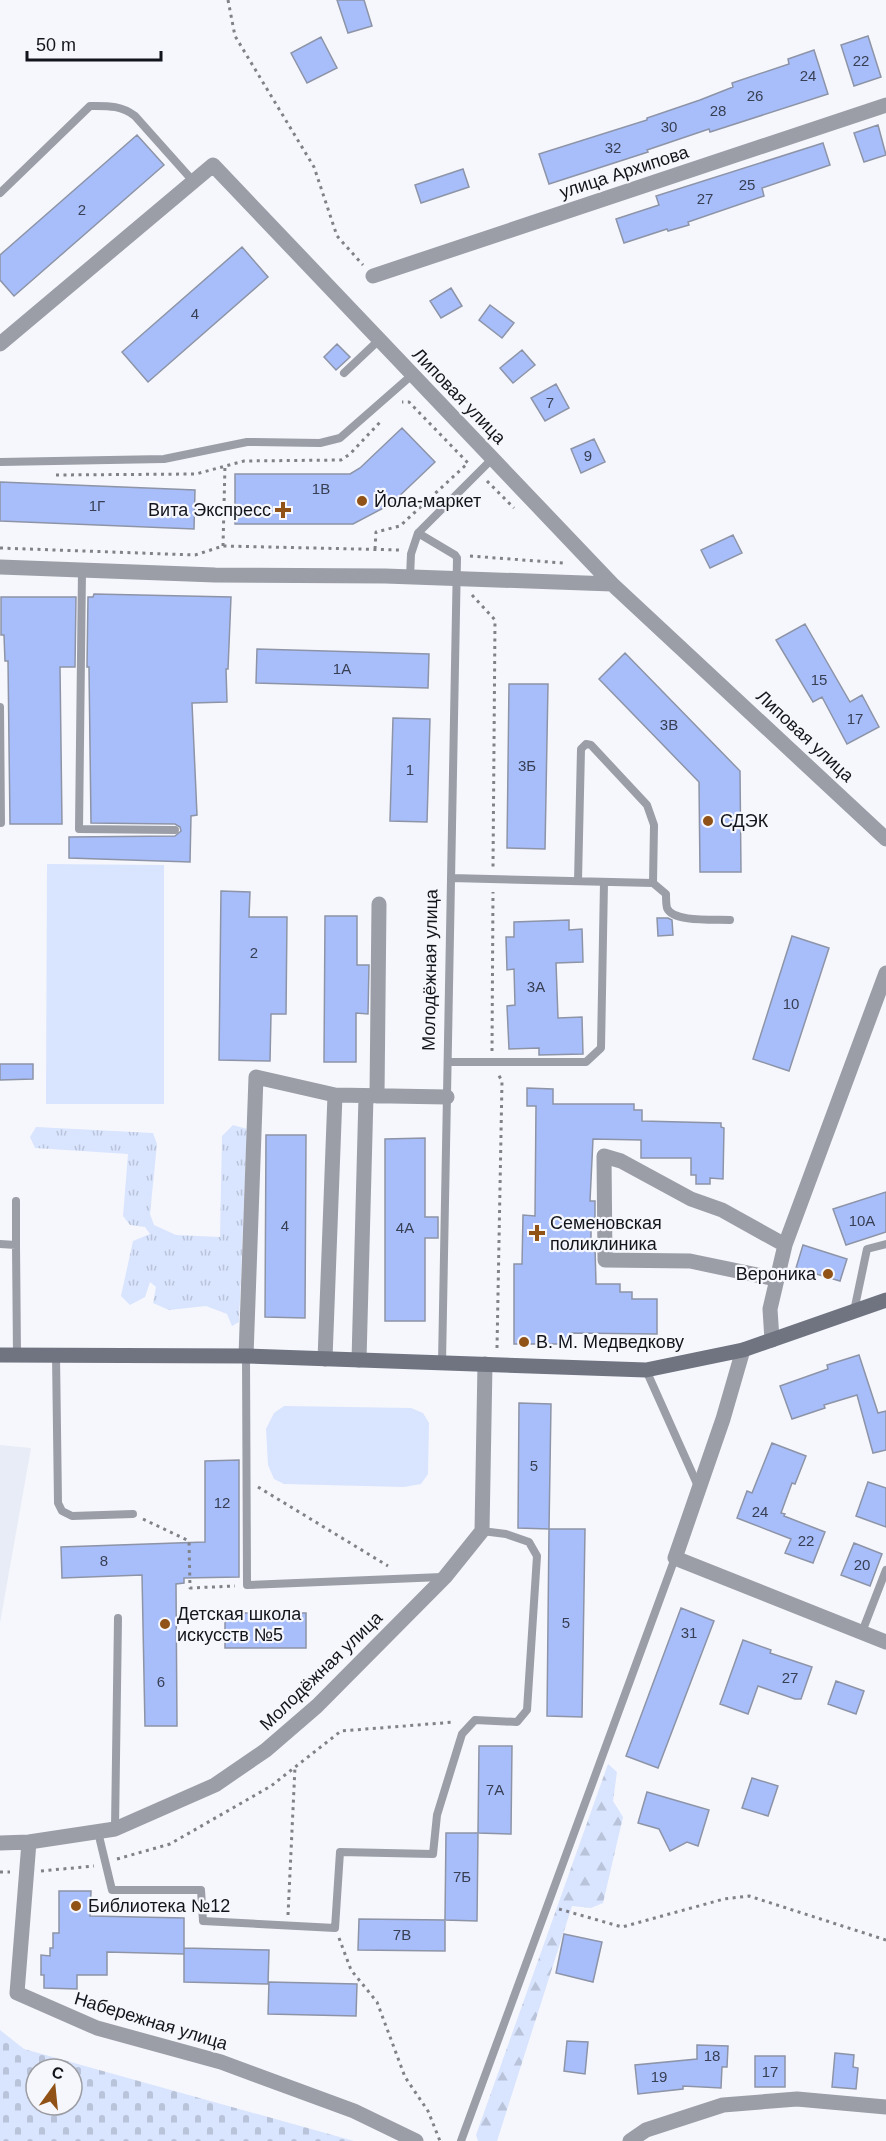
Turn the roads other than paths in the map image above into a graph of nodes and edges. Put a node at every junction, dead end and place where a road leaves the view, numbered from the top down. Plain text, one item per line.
1 (886, 105) edge
2 (193, 181) junction
3 (0, 194) edge
4 (374, 276) road end
5 (379, 340) junction
6 (0, 344) edge
7 (344, 373) dead end
8 (412, 375) junction
9 (492, 459) junction
10 (0, 462) edge
11 (418, 533) junction
12 (0, 567) edge
13 (82, 570) junction
14 (410, 577) junction
15 (457, 578) junction
16 (612, 584) junction
17 (0, 707) edge
18 (1, 823) edge
19 (175, 830) dead end
20 (886, 838) edge
21 (451, 878) junction
22 (578, 881) junction
23 (604, 882) junction
24 (653, 883) junction
25 (379, 904) dead end
26 (730, 920) dead end
27 (886, 973) edge
28 (448, 1062) junction
29 (335, 1095) junction
30 (372, 1096) junction
31 (447, 1097) junction
32 (16, 1202) dead end
33 (0, 1244) edge
34 (886, 1244) edge
35 (16, 1245) junction
36 (785, 1245) junction
37 (776, 1279) junction
38 (885, 1305) edge
39 (854, 1311) junction
40 (772, 1340) junction
41 (743, 1350) junction
42 (17, 1354) junction
43 (0, 1355) edge
44 (56, 1355) junction
45 (246, 1356) junction
46 (325, 1359) junction
47 (359, 1360) junction
48 (442, 1363) junction
49 (491, 1364) junction
50 (646, 1370) junction
51 (699, 1488) junction
52 (133, 1514) road end
53 (482, 1531) junction
54 (675, 1558) junction
55 (886, 1570) edge
56 (445, 1577) junction
57 (118, 1618) dead end
58 (862, 1632) junction
59 (886, 1642) edge
60 (115, 1829) junction
61 (98, 1832) junction
62 (29, 1842) junction
63 (0, 1843) edge
64 (886, 2107) edge
65 (416, 2141) edge
66 (461, 2141) edge
67 (630, 2141) edge

1 - 4 street, улица Архипова
2 - 3 lane
2 - 5 street, Липовая улица
2 - 6 street, Липовая улица
5 - 7 lane
5 - 8 street, Липовая улица
8 - 9 street, Липовая улица
8 - 10 lane
9 - 11 lane
9 - 16 street, Липовая улица
11 - 14 lane
11 - 15 lane, Молодёжная улица
12 - 13 street
13 - 14 street
13 - 19 lane
14 - 15 street
15 - 16 street
15 - 21 lane, Молодёжная улица
16 - 20 street, Липовая улица
17 - 18 lane
21 - 22 lane
21 - 28 lane, Молодёжная улица
22 - 23 lane
22 - 24 lane
23 - 24 lane
23 - 28 lane
24 - 26 lane
25 - 30 street
27 - 36 street
28 - 31 lane, Молодёжная улица
29 - 30 street
29 - 45 street
29 - 46 street
30 - 31 street
30 - 47 street
31 - 48 lane, Молодёжная улица
32 - 35 lane
33 - 35 lane
34 - 39 lane
35 - 42 lane
36 - 37 street
36 - 37 street
37 - 40 street
38 - 39 street
39 - 40 street
40 - 41 street
41 - 50 street
41 - 51 street
42 - 43 street
42 - 44 street
44 - 45 street
44 - 52 lane
45 - 46 street
45 - 56 lane
46 - 47 street
47 - 48 street
48 - 49 street
49 - 50 street
49 - 53 street
50 - 51 lane
51 - 54 street
53 - 56 street, Молодёжная улица
53 - 61 lane
54 - 58 street
54 - 66 lane
55 - 58 lane
56 - 60 street, Молодёжная улица
57 - 60 lane
58 - 59 street
60 - 61 street, Молодёжная улица
61 - 62 street, Молодёжная улица
62 - 63 street, Молодёжная улица
62 - 65 street, Набережная улица
64 - 67 street

